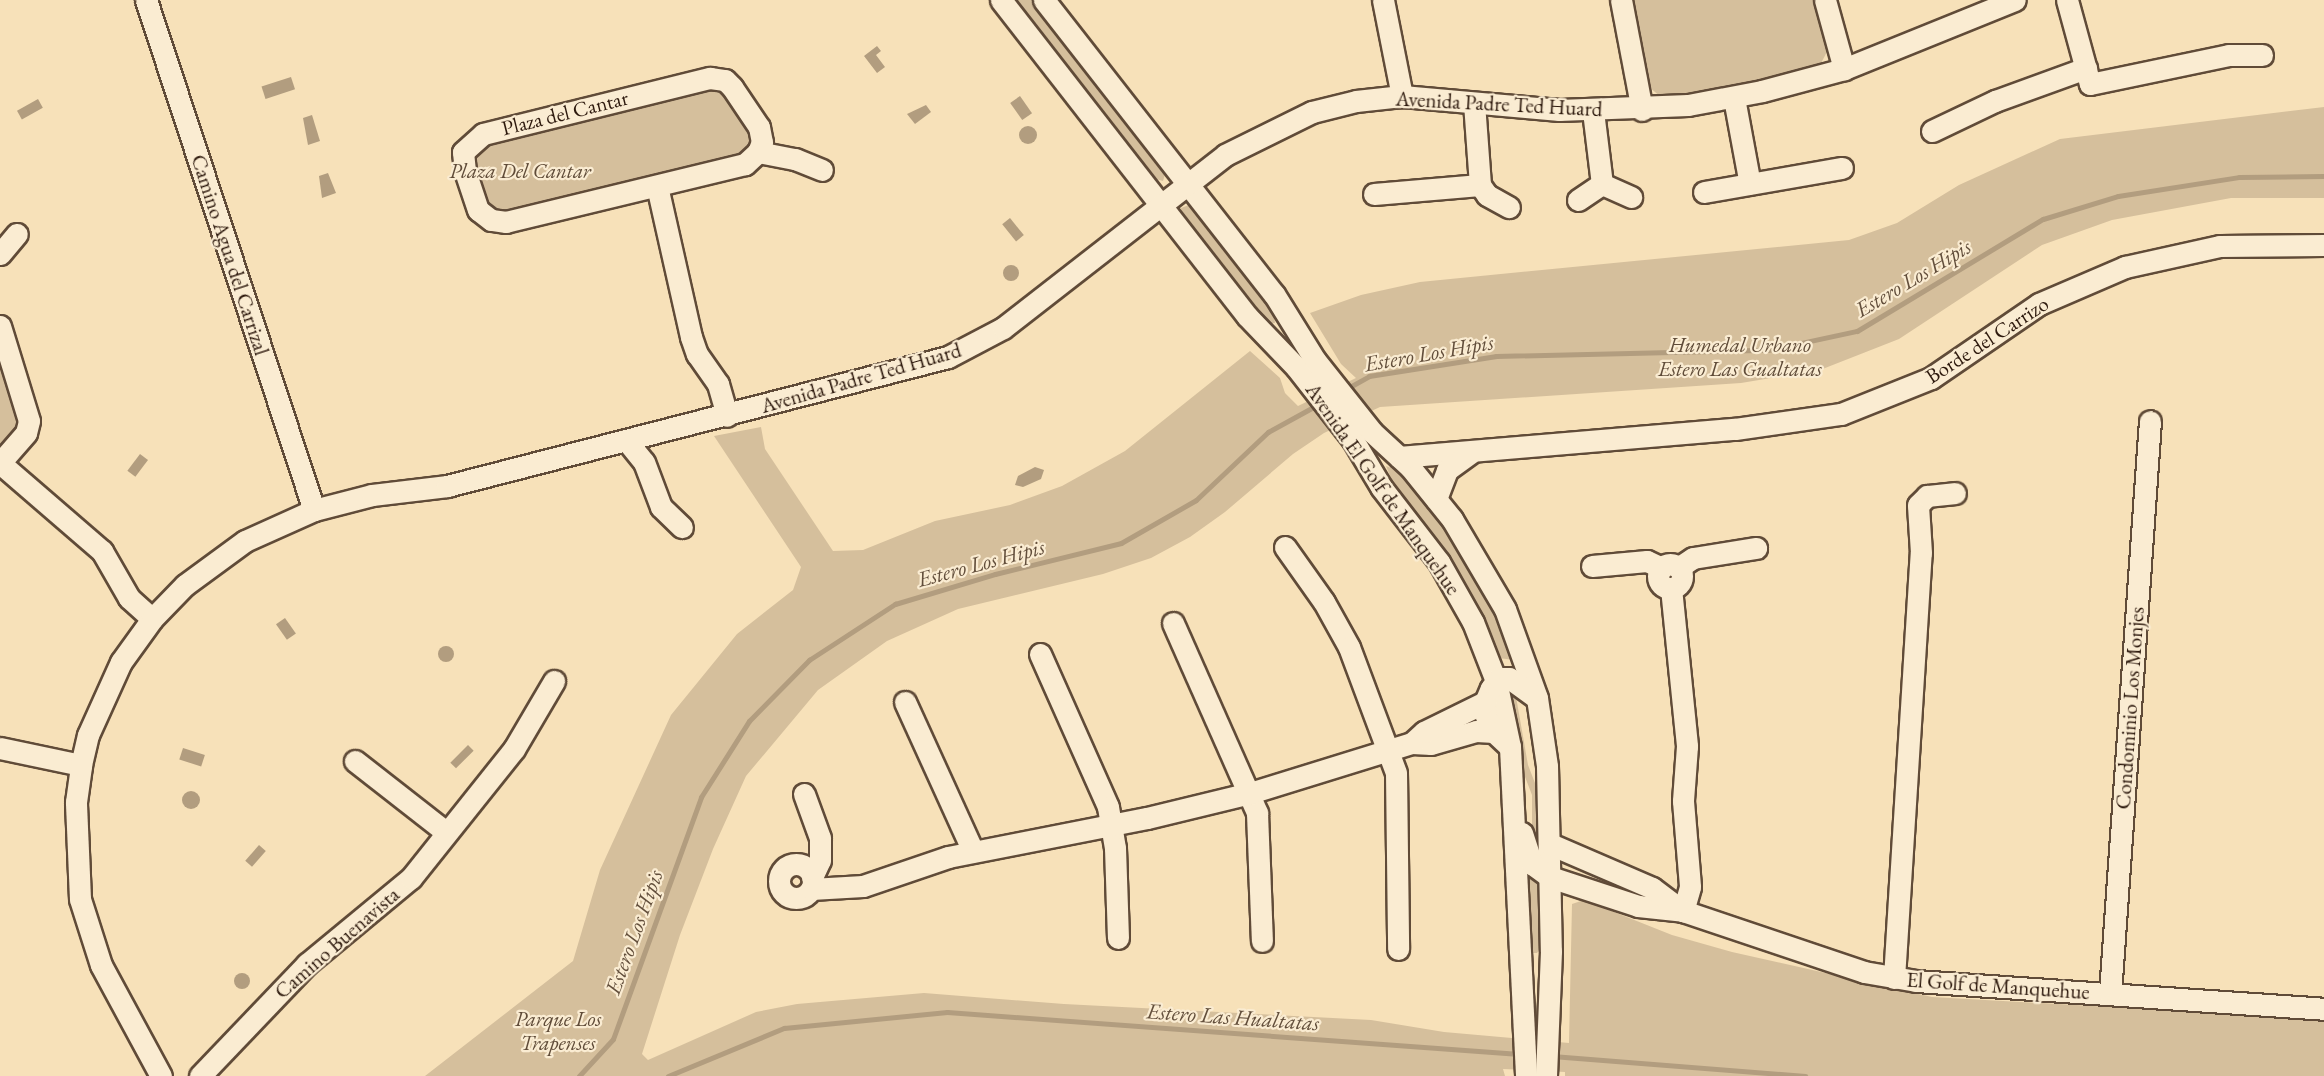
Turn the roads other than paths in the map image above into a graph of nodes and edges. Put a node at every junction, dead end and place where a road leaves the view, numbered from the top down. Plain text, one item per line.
1 (146, 0) edge
2 (1001, 0) edge
3 (1044, 0) edge
4 (1383, 0) edge
5 (1621, 0) edge
6 (1825, 0) edge
7 (2015, 0) edge
8 (2067, 0) edge
9 (2262, 55) dead end
10 (1844, 69) junction
11 (2088, 76) junction
12 (1402, 96) junction
13 (1734, 98) junction
14 (1474, 103) junction
15 (1642, 110) junction
16 (1593, 111) junction
17 (1932, 131) dead end
18 (758, 152) junction
19 (1842, 168) dead end
20 (822, 170) dead end
21 (1187, 183) junction
22 (1602, 184) junction
23 (1750, 184) junction
24 (1480, 185) junction
25 (657, 186) junction
26 (1704, 192) dead end
27 (1374, 194) dead end
28 (1631, 197) dead end
29 (1578, 200) dead end
30 (1160, 204) junction
31 (1509, 207) dead end
32 (17, 234) dead end
33 (2324, 245) edge
34 (0, 254) edge
35 (0, 326) edge
36 (1306, 364) junction
37 (727, 416) junction
38 (2150, 421) dead end
39 (647, 435) junction
40 (1362, 436) junction
41 (626, 440) junction
42 (1470, 453) junction
43 (1399, 457) junction
44 (644, 462) junction
45 (0, 463) edge
46 (1955, 493) dead end
47 (1436, 499) junction
48 (314, 510) junction
49 (682, 527) dead end
50 (1285, 547) dead end
51 (1756, 548) dead end
52 (1592, 566) dead end
53 (1670, 568) junction
54 (152, 619) junction
55 (1173, 623) dead end
56 (1040, 654) dead end
57 (554, 681) dead end
58 (1496, 681) junction
59 (1537, 698) junction
60 (905, 702) dead end
61 (1485, 702) junction
62 (1494, 732) junction
63 (1412, 743) junction
64 (1510, 747) junction
65 (0, 748) edge
66 (1388, 752) junction
67 (355, 761) dead end
68 (81, 765) junction
69 (1250, 793) junction
70 (804, 794) dead end
71 (1514, 804) junction
72 (1112, 825) junction
73 (446, 832) junction
74 (1550, 844) junction
75 (972, 851) junction
76 (1550, 876) junction
77 (1683, 911) junction
78 (1118, 938) dead end
79 (1262, 940) dead end
80 (1398, 949) dead end
81 (1894, 978) junction
82 (2110, 994) junction
83 (2324, 1009) edge
84 (1535, 1014) junction
85 (161, 1076) edge
86 (200, 1076) edge
87 (1526, 1076) edge
88 (1546, 1076) edge

1 - 48 street, Camino Agua del Carrizal
2 - 30 street, Avenida El Golf de Manquehue
3 - 21 street, Avenida El Golf de Manquehue
4 - 12 street
5 - 15 street
6 - 10 street
7 - 10 street, Avenida Padre Ted Huard
8 - 11 street
9 - 11 street
10 - 13 street, Avenida Padre Ted Huard
11 - 17 street
12 - 14 street, Avenida Padre Ted Huard
12 - 21 street, Avenida Padre Ted Huard
13 - 15 street, Avenida Padre Ted Huard
13 - 23 street
14 - 16 street, Avenida Padre Ted Huard
14 - 24 street
15 - 16 street, Avenida Padre Ted Huard
16 - 22 street
18 - 20 street
18 - 25 street, Plaza del Cantar
18 - 25 street, Plaza del Cantar
19 - 23 street
21 - 30 street, Avenida Padre Ted Huard
21 - 36 street, Avenida El Golf de Manquehue
22 - 28 street
22 - 29 street
23 - 26 street
24 - 27 street
24 - 31 street
25 - 37 street
30 - 36 street, Avenida El Golf de Manquehue
30 - 37 street, Avenida Padre Ted Huard
32 - 34 street
33 - 42 street, Borde del Carrizo
35 - 45 street
36 - 40 street, Avenida El Golf de Manquehue
37 - 39 street, Avenida Padre Ted Huard
38 - 82 street, Condominio Los Monjes
39 - 41 street, Avenida Padre Ted Huard
39 - 44 street
40 - 43 street, Avenida El Golf de Manquehue
40 - 58 street, Avenida El Golf de Manquehue
41 - 44 street
41 - 48 street, Avenida Padre Ted Huard
42 - 43 street, Borde del Carrizo
42 - 47 street
43 - 47 street, Avenida El Golf de Manquehue
44 - 49 street
45 - 54 street
46 - 81 street
47 - 59 street, Avenida El Golf de Manquehue
48 - 54 street, Avenida Padre Ted Huard
50 - 66 street
51 - 53 street
52 - 53 street
53 - 77 street
54 - 68 street, Avenida Padre Ted Huard
55 - 69 street
56 - 72 street
57 - 73 street, Camino Buenavista
58 - 59 street
58 - 61 street
58 - 64 street, Avenida El Golf de Manquehue
59 - 74 street, Avenida El Golf de Manquehue
60 - 75 street
61 - 62 street
61 - 63 street
62 - 63 street
62 - 64 street
63 - 66 street
64 - 71 street, Avenida El Golf de Manquehue
65 - 68 street
66 - 69 street
66 - 80 street
67 - 73 street
68 - 85 street, Avenida Padre Ted Huard
69 - 72 street
69 - 79 street
70 - 75 street
71 - 76 street
71 - 84 street, Avenida El Golf de Manquehue
72 - 75 street
72 - 78 street
73 - 86 street, Camino Buenavista
74 - 76 street, Avenida El Golf de Manquehue
74 - 77 street, El Golf de Manquehue
76 - 77 street, El Golf de Manquehue
76 - 84 street, Avenida El Golf de Manquehue
77 - 81 street, El Golf de Manquehue
81 - 82 street, El Golf de Manquehue
82 - 83 street, El Golf de Manquehue
84 - 87 street, Avenida El Golf de Manquehue
84 - 88 street, Avenida El Golf de Manquehue

